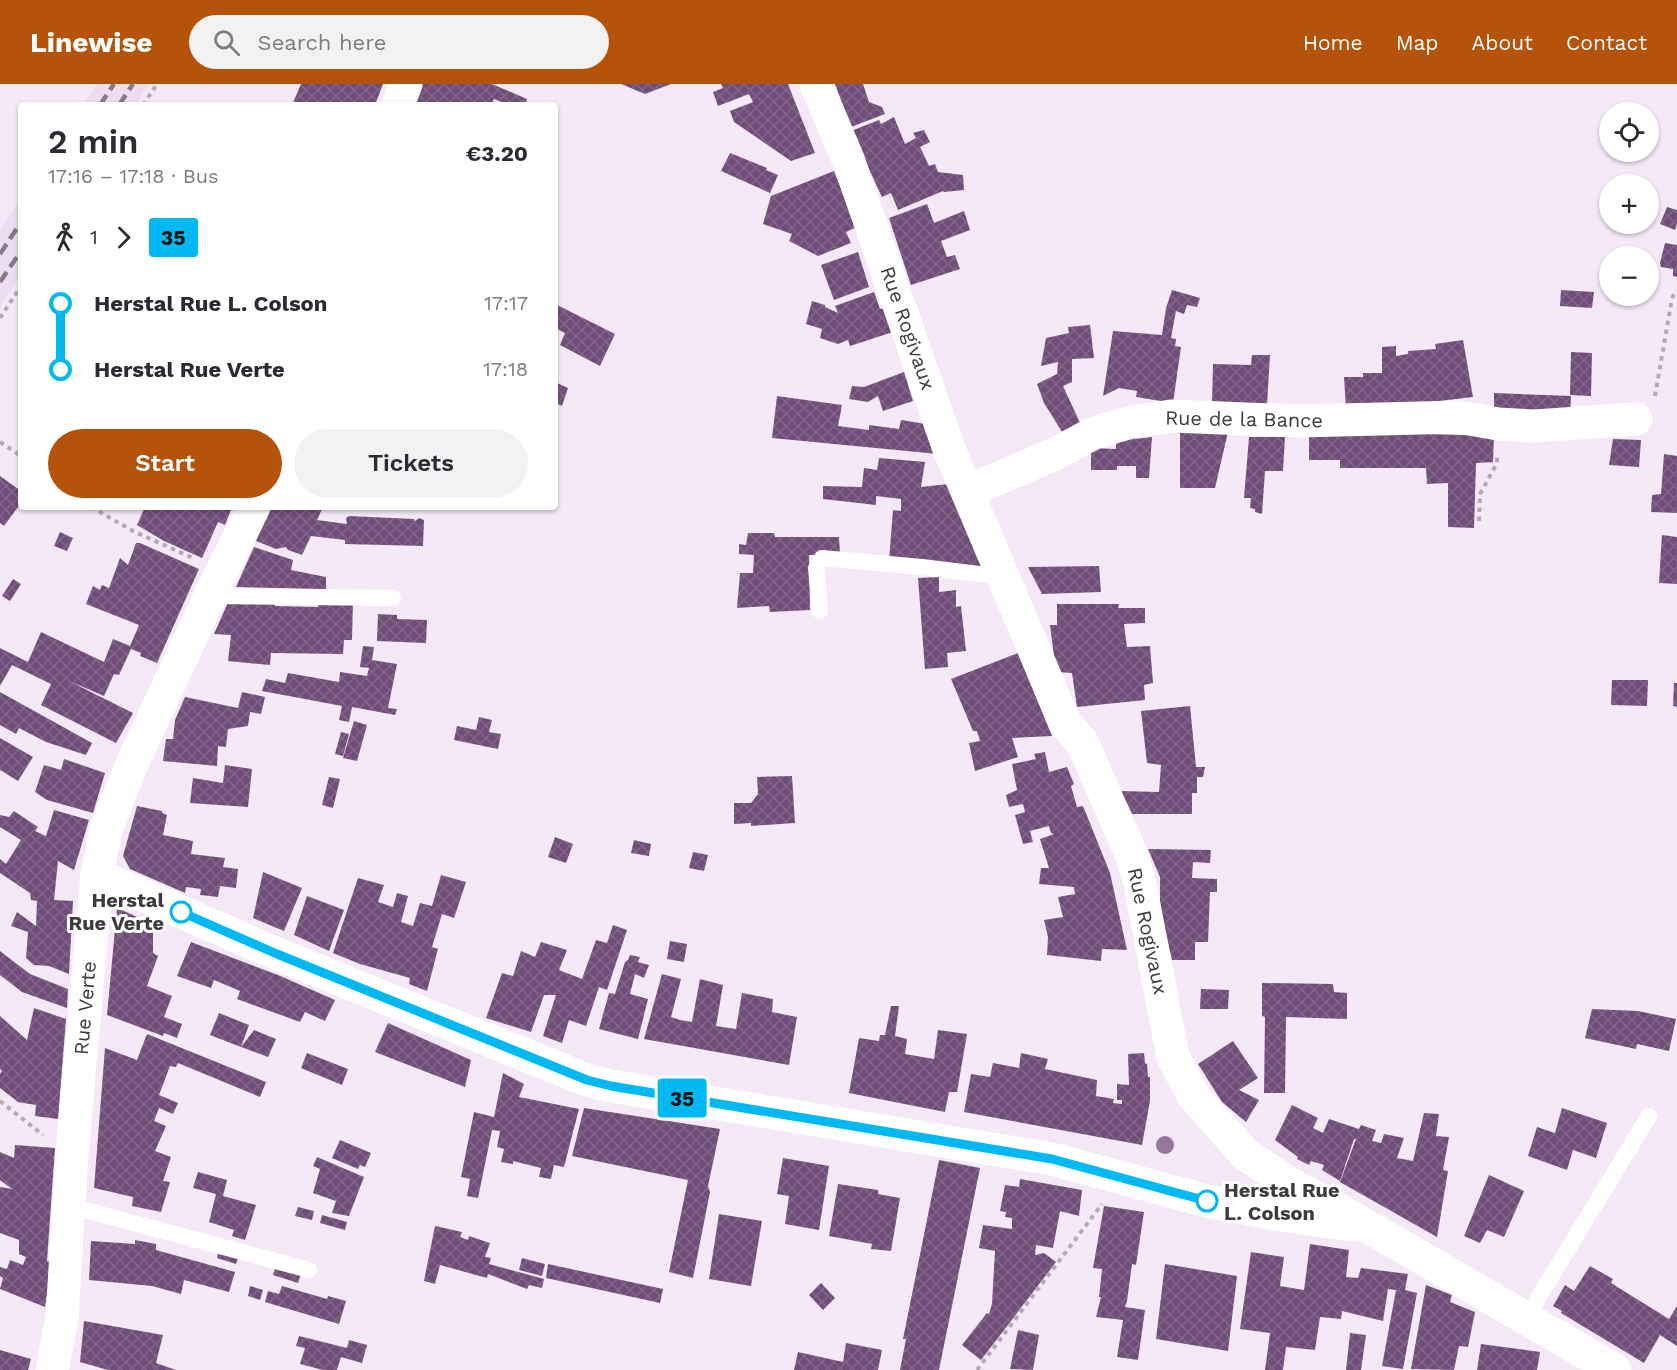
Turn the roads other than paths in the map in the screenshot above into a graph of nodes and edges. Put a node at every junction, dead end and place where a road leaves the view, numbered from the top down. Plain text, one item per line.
1 (406, 84) edge
2 (816, 84) edge
3 (399, 102) edge
4 (1635, 419) road end
5 (968, 491) junction
6 (253, 510) edge
7 (1002, 572) junction
8 (216, 584) junction
9 (393, 598) dead end
10 (820, 611) dead end
11 (96, 875) junction
12 (1649, 1116) dead end
13 (1245, 1154) junction
14 (1211, 1202) junction
15 (70, 1206) junction
16 (1366, 1227) junction
17 (309, 1269) dead end
18 (1526, 1318) junction
19 (52, 1370) edge
20 (1616, 1370) edge

1 - 3 street
2 - 5 street, Rue Rogivaux
4 - 5 street, Rue de la Bance
5 - 7 street, Rue Rogivaux
6 - 8 street, Rue Verte
7 - 10 lane
7 - 13 street, Rue Rogivaux
8 - 9 lane
8 - 11 street, Rue Verte
11 - 14 street
11 - 15 street, Rue Verte
12 - 18 lane
13 - 14 street
13 - 16 street, Rue Rogivaux
14 - 16 street
15 - 17 lane
15 - 19 street, Rue Verte
16 - 18 street, Rue Rogivaux
18 - 20 street, Rue Rogivaux

